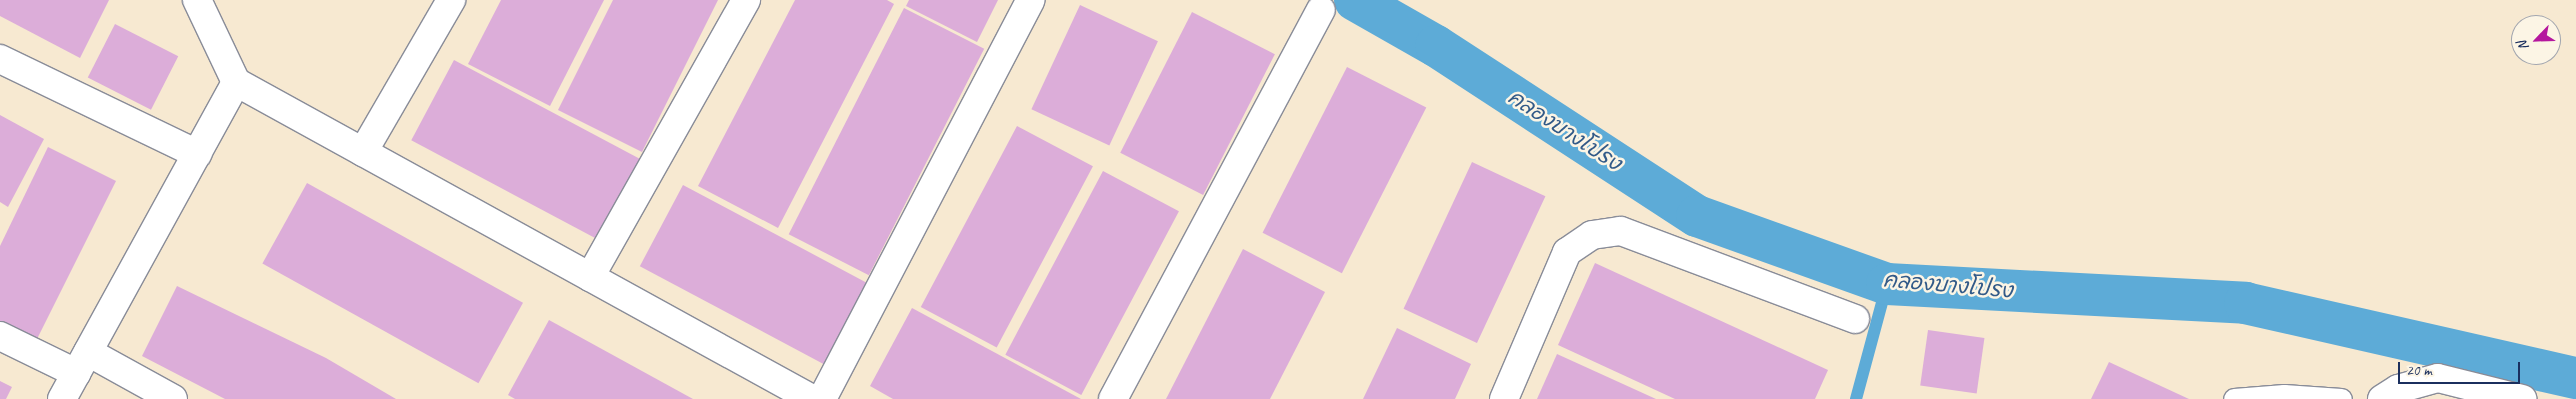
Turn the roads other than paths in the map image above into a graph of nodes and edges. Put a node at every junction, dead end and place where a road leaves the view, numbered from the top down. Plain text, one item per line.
1 (197, 0) edge
2 (451, 0) edge
3 (746, 0) edge
4 (1031, 0) edge
5 (1321, 10) dead end
6 (0, 60) edge
7 (236, 82) junction
8 (363, 152) junction
9 (197, 154) junction
10 (590, 277) junction
11 (1855, 320) dead end
12 (0, 336) edge
13 (82, 362) junction
14 (62, 399) edge
15 (174, 399) edge
16 (812, 399) edge
17 (822, 399) edge
18 (1113, 399) edge
19 (1504, 399) edge
20 (2234, 399) edge
21 (2341, 399) edge
22 (2382, 399) edge
23 (2522, 399) edge

1 - 7 street
2 - 8 street
3 - 10 street
4 - 17 street
5 - 18 street
6 - 9 street
7 - 8 street
7 - 9 street
8 - 10 street
9 - 13 street
10 - 16 street
11 - 19 street
12 - 13 street
13 - 14 street
13 - 15 street
20 - 21 lane
22 - 23 street

